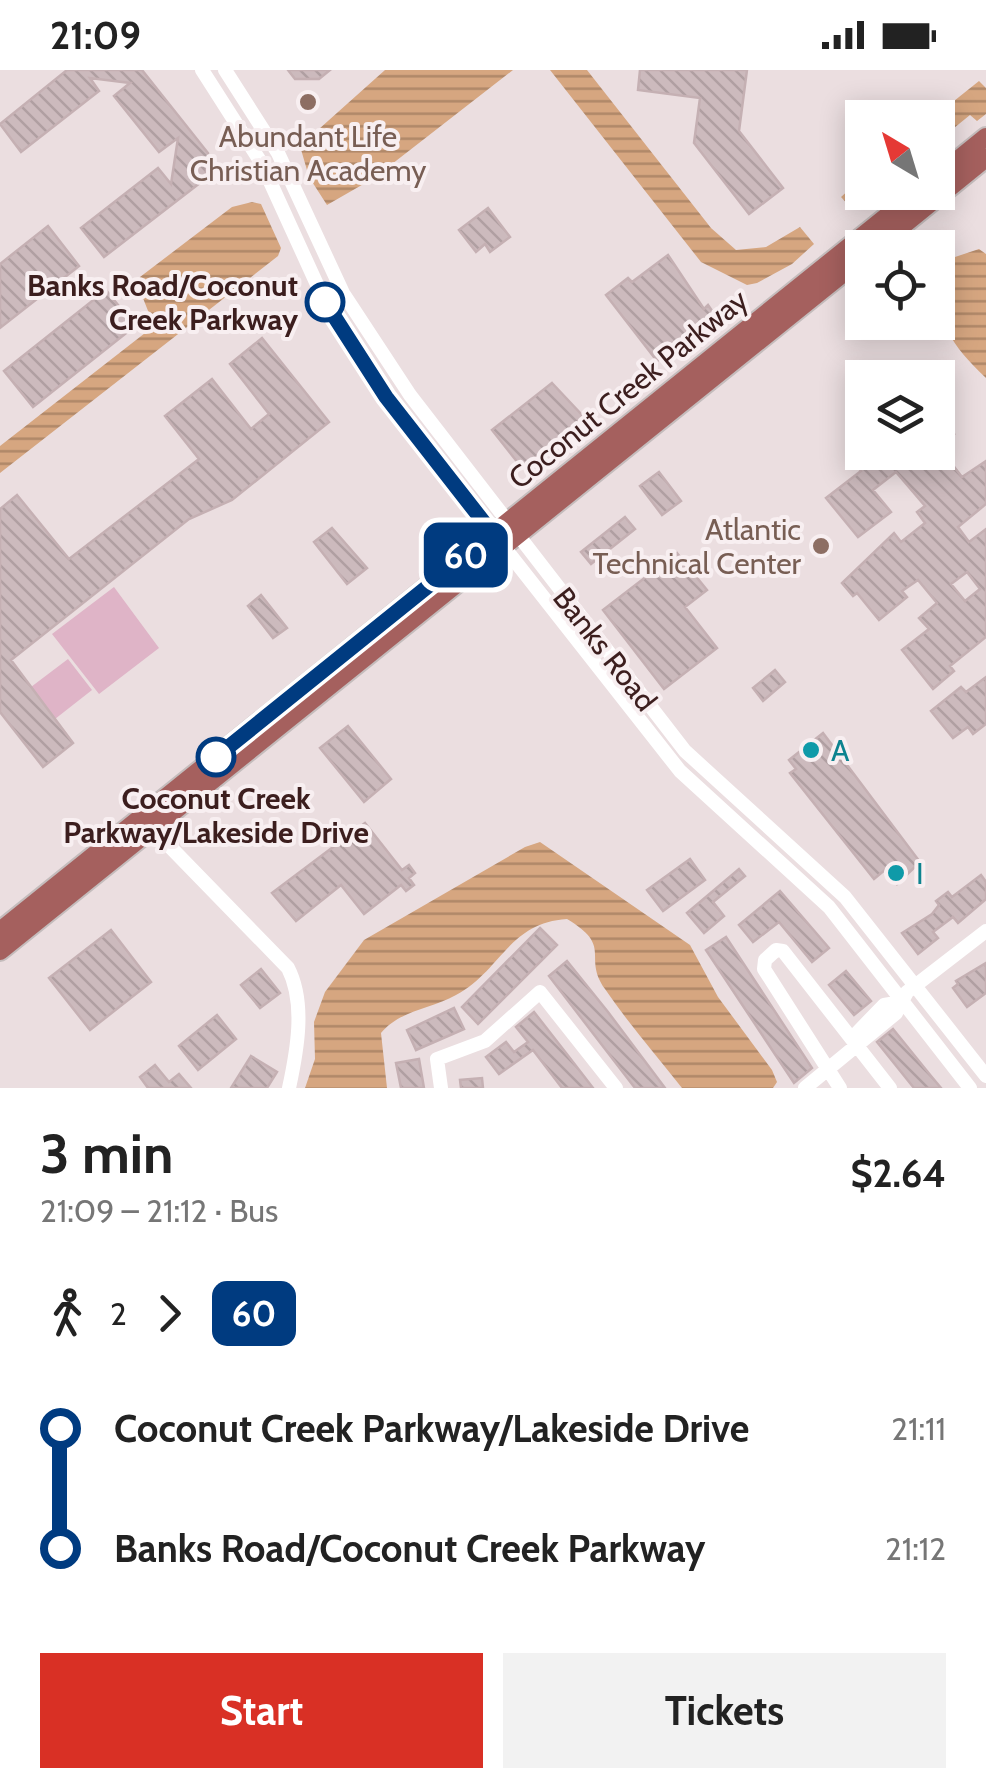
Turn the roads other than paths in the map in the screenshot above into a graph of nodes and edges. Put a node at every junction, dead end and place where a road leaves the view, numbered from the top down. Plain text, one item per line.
1 (202, 70) edge
2 (226, 70) edge
3 (986, 137) edge
4 (986, 158) edge
5 (955, 162) edge
6 (895, 210) edge
7 (897, 230) edge
8 (845, 271) edge
9 (505, 534) junction
10 (147, 823) junction
11 (0, 931) edge
12 (986, 931) edge
13 (0, 951) edge
14 (908, 993) junction
15 (855, 1044) junction
16 (830, 1070) junction
17 (986, 1076) edge
18 (288, 1088) edge
19 (441, 1088) edge
20 (616, 1088) edge
21 (805, 1088) edge
22 (840, 1088) edge
23 (890, 1088) edge
24 (970, 1088) edge

1 - 9 street, Banks Road
2 - 9 street, Banks Road
3 - 5 main road
4 - 7 main road
6 - 9 main road, Coconut Creek Parkway
8 - 9 main road, Coconut Creek Parkway
9 - 10 main road, Coconut Creek Parkway
9 - 14 street, Banks Road
10 - 11 main road, Coconut Creek Parkway
10 - 13 main road, Coconut Creek Parkway
10 - 18 street
12 - 14 street
14 - 15 street
14 - 17 street, Banks Road
14 - 24 street, Banks Road
15 - 16 street
15 - 16 street
15 - 23 street
16 - 21 street
16 - 22 street
19 - 20 street

